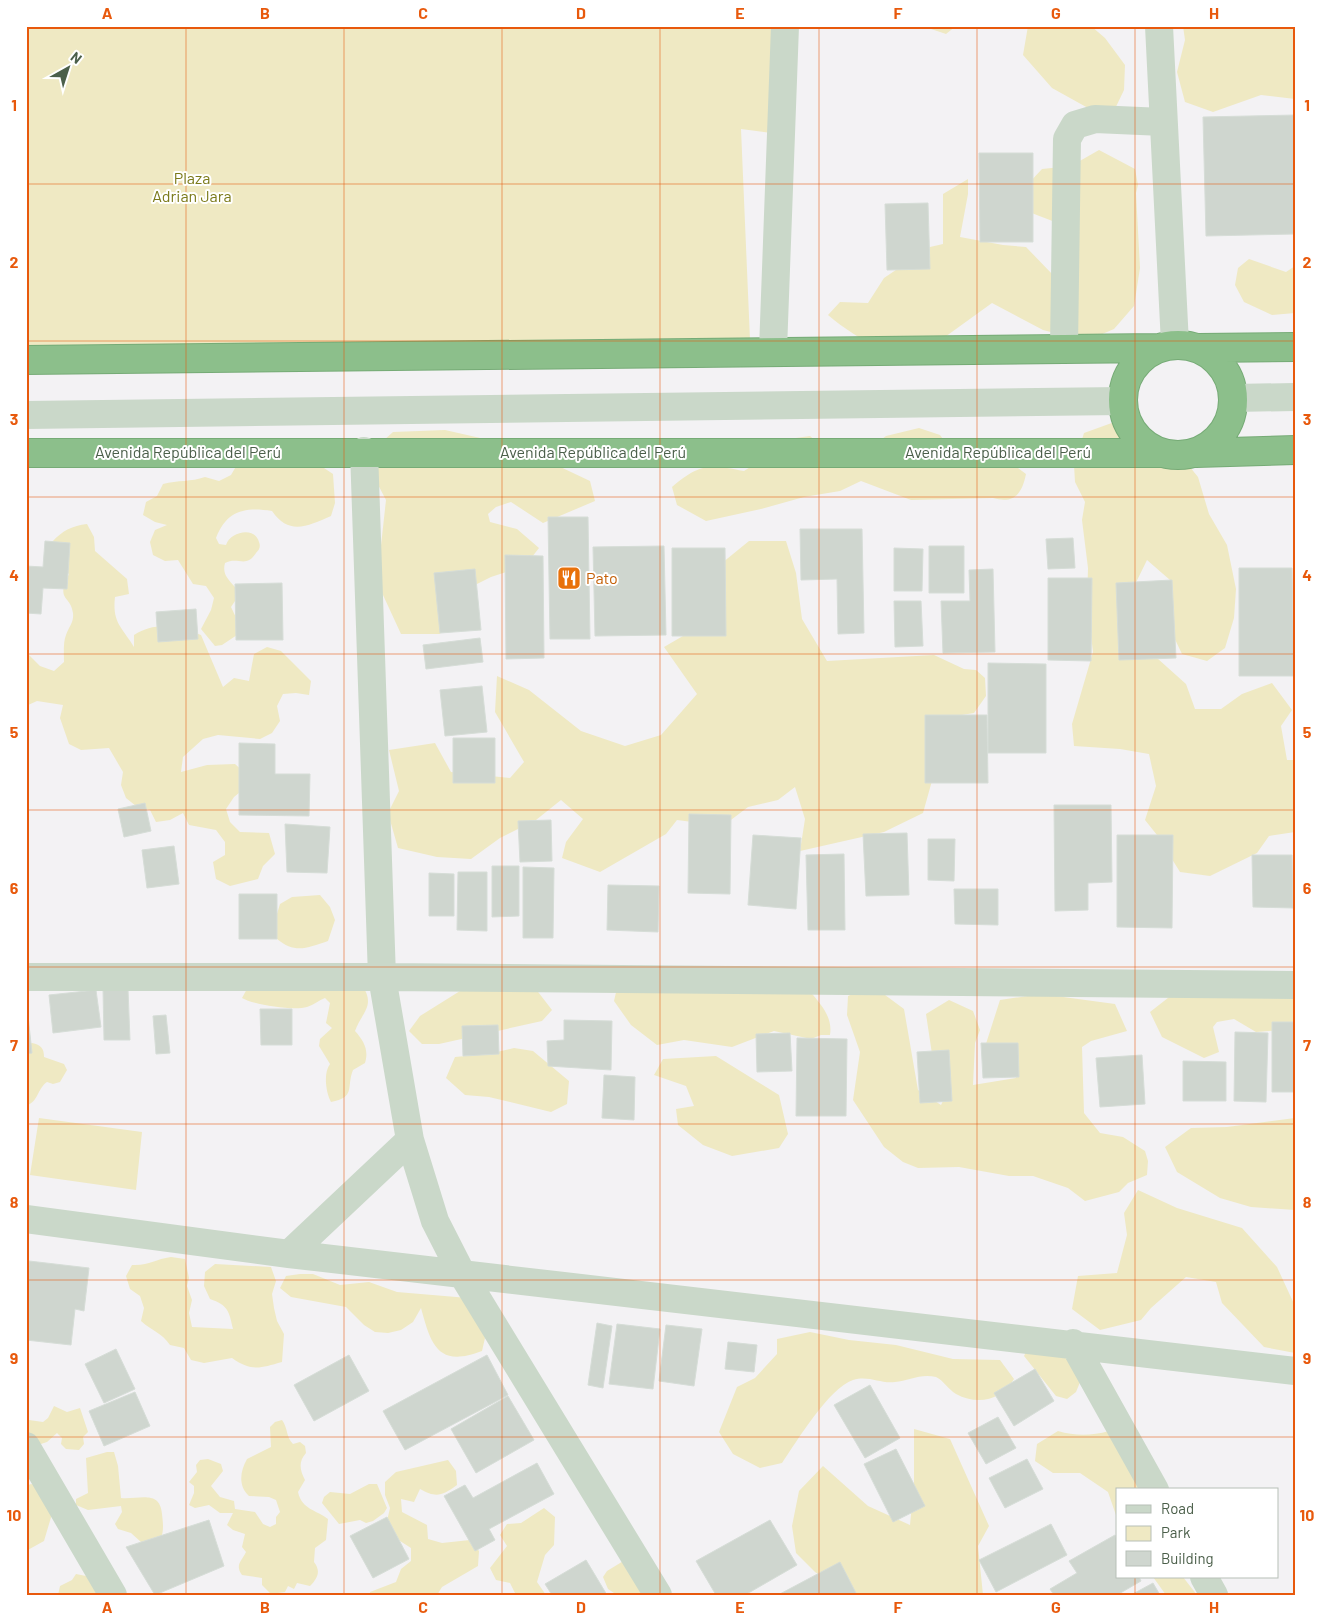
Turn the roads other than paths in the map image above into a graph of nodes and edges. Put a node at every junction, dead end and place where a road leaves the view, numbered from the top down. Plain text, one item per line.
1 (785, 26) edge
2 (1159, 26) edge
3 (1163, 122) junction
4 (1178, 347) junction
5 (1295, 347) edge
6 (1064, 348) junction
7 (773, 350) junction
8 (26, 360) edge
9 (1295, 397) edge
10 (1233, 398) junction
11 (1122, 401) junction
12 (26, 415) edge
13 (1295, 450) edge
14 (364, 451) junction
15 (26, 452) edge
16 (1160, 453) junction
17 (1196, 453) junction
18 (26, 977) edge
19 (382, 977) junction
20 (1295, 985) edge
21 (410, 1140) junction
22 (26, 1218) edge
23 (289, 1254) junction
24 (461, 1272) junction
25 (1073, 1343) junction
26 (1295, 1371) edge
27 (26, 1446) edge
28 (1154, 1488) edge
29 (1205, 1578) edge
30 (113, 1595) edge
31 (658, 1595) edge
32 (1214, 1595) edge

1 - 7 street
2 - 3 street
3 - 4 street
3 - 6 street
4 - 5 highway
4 - 6 highway
4 - 10 highway
4 - 11 highway
6 - 7 highway
7 - 8 highway
9 - 10 street
10 - 17 highway
11 - 12 street
11 - 16 highway
13 - 17 highway
14 - 15 highway, Avenida República del Perú
14 - 16 highway, Avenida República del Perú
14 - 19 street
16 - 17 highway
18 - 19 street
19 - 20 street
19 - 21 street
21 - 23 street
21 - 24 street
22 - 23 street
23 - 24 street
24 - 25 street
24 - 31 street
25 - 26 street
25 - 28 street
27 - 30 street
29 - 32 street

